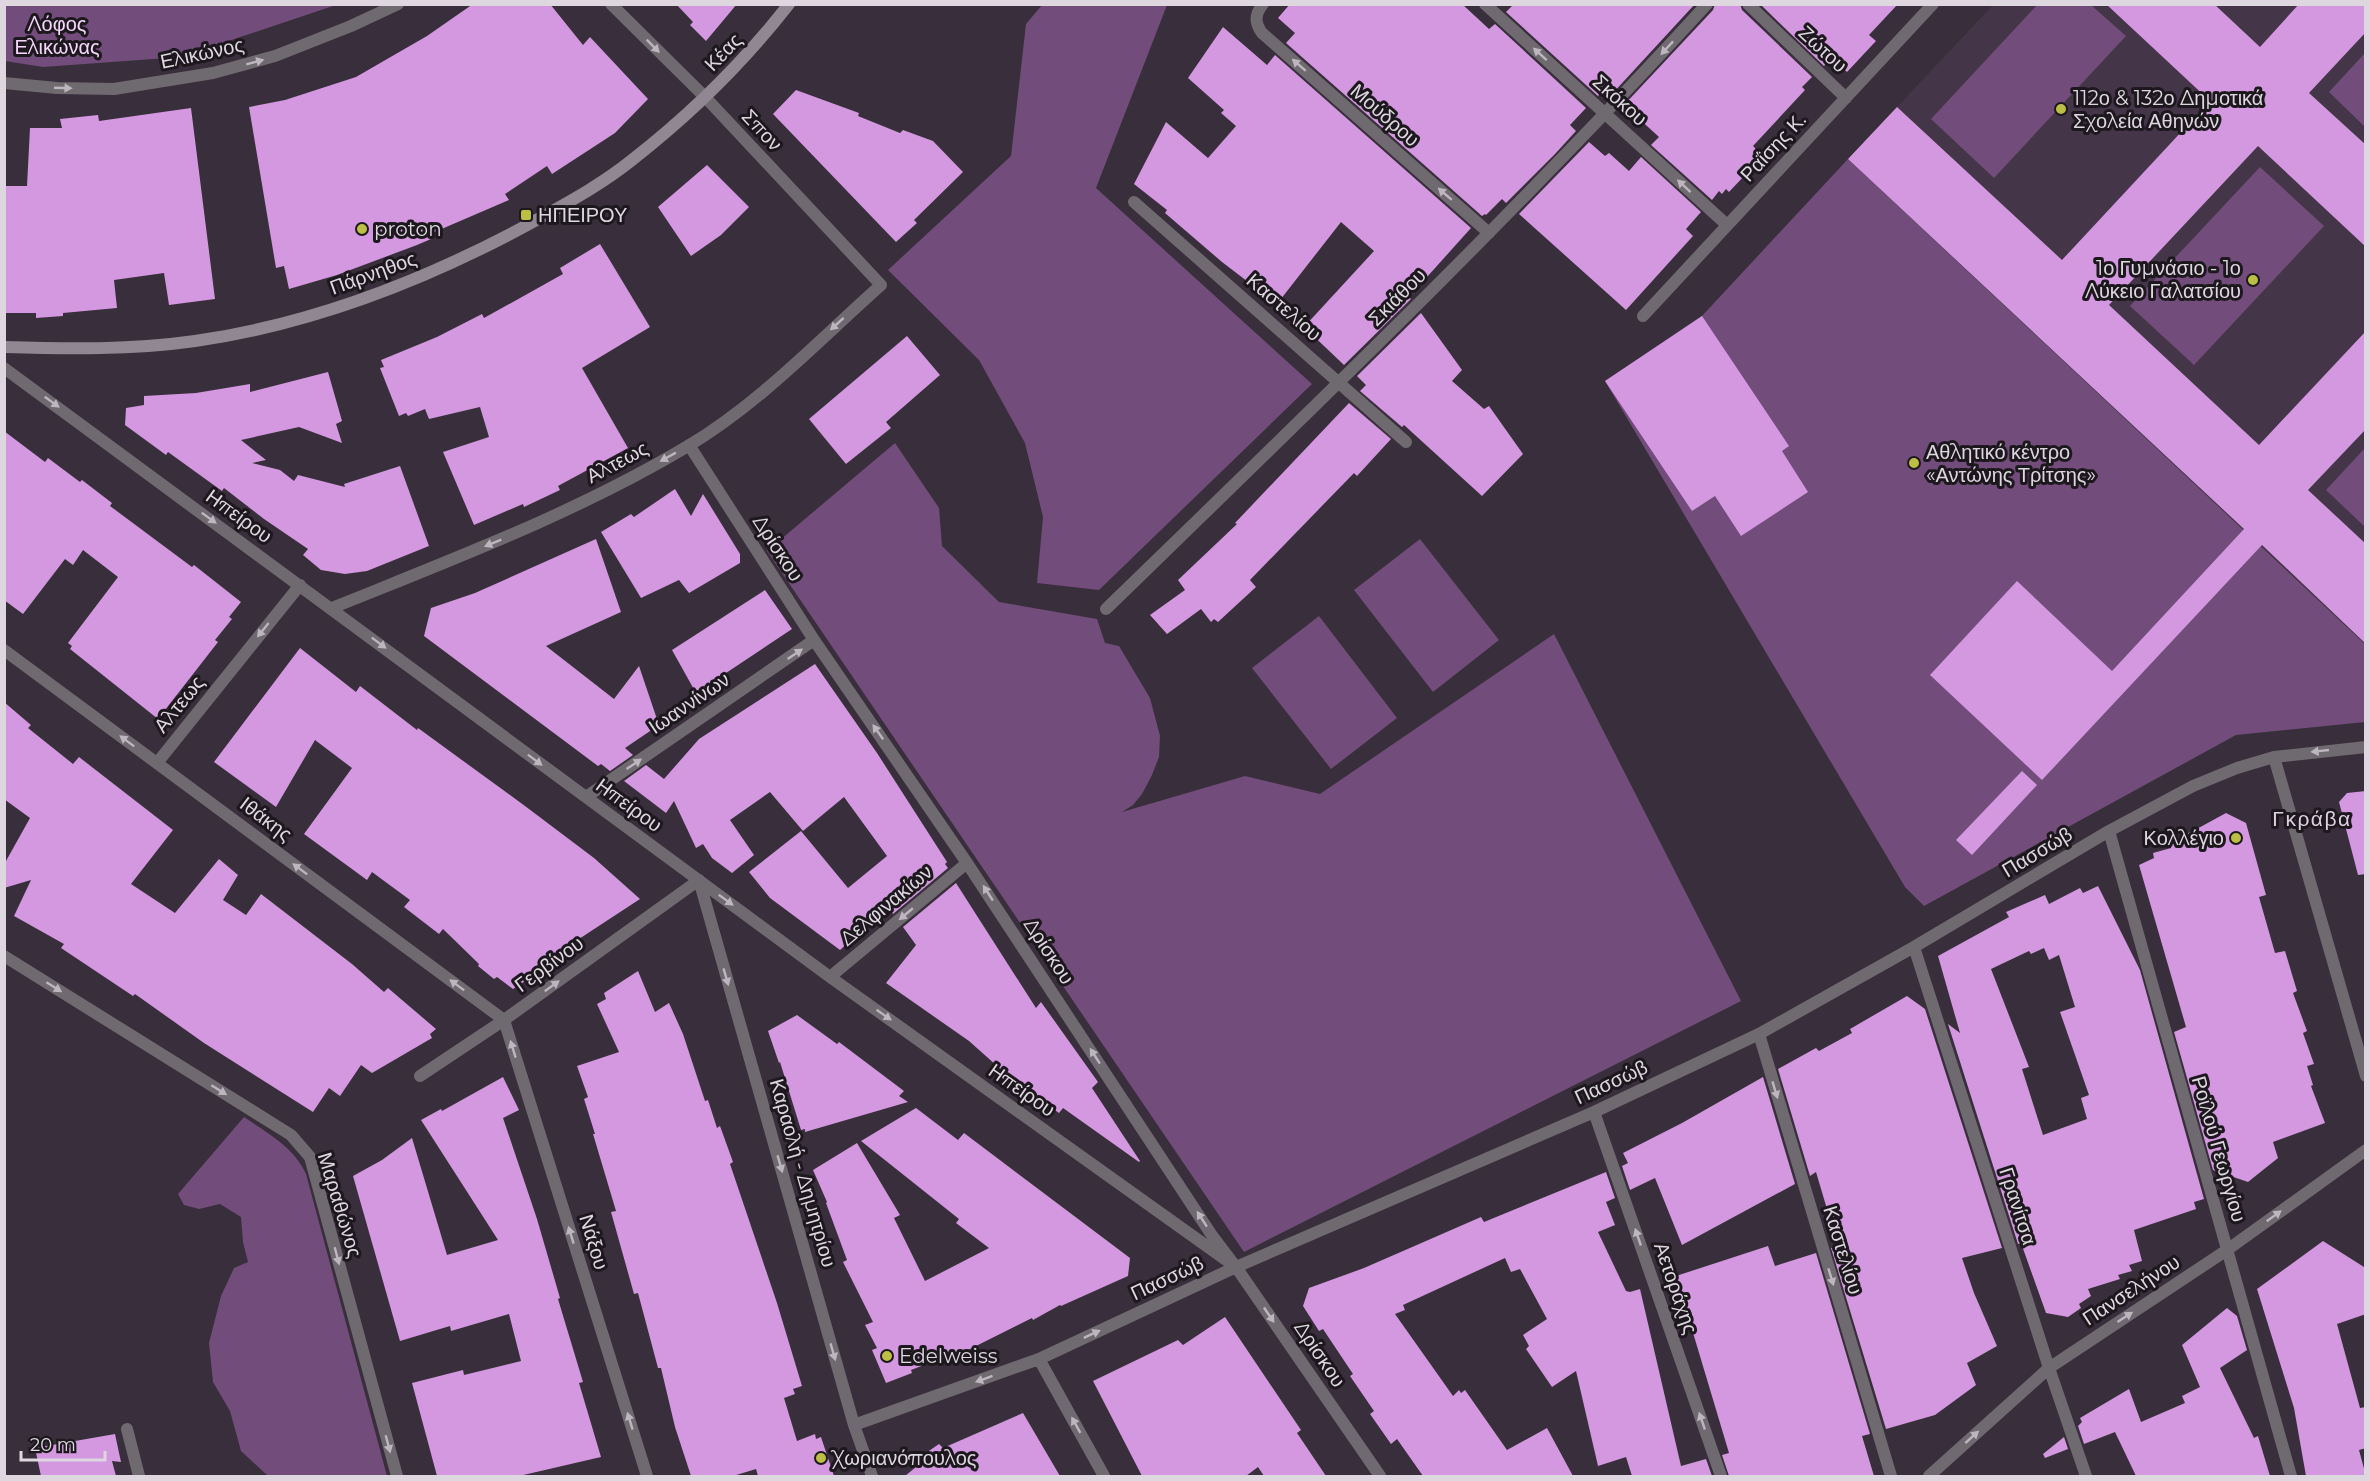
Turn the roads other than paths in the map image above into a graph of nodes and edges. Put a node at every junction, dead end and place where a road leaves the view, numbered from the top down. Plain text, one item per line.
1 (398, 4) edge
2 (611, 4) edge
3 (789, 4) edge
4 (1263, 4) edge
5 (1485, 4) edge
6 (1707, 4) edge
7 (1748, 4) edge
8 (1933, 4) edge
9 (4, 83) edge
10 (706, 98) junction
11 (1846, 98) junction
12 (1606, 114) junction
13 (1134, 202) dead end
14 (1727, 225) junction
15 (1489, 233) junction
16 (881, 285) joint
17 (1643, 316) dead end
18 (4, 347) edge
19 (4, 368) edge
20 (1339, 382) junction
21 (1406, 442) dead end
22 (689, 445) junction
23 (300, 585) junction
24 (332, 608) junction
25 (1106, 609) dead end
26 (814, 640) junction
27 (4, 650) edge
28 (2366, 747) edge
29 (2274, 757) junction
30 (157, 763) junction
31 (586, 797) junction
32 (2109, 831) junction
33 (967, 862) junction
34 (699, 880) junction
35 (1914, 947) junction
36 (4, 956) edge
37 (830, 977) junction
38 (504, 1020) junction
39 (1759, 1034) junction
40 (420, 1076) dead end
41 (2366, 1076) edge
42 (1594, 1112) junction
43 (2366, 1150) edge
44 (2227, 1250) junction
45 (1236, 1267) junction
46 (1039, 1359) junction
47 (2049, 1368) junction
48 (854, 1425) junction
49 (127, 1429) dead end
50 (139, 1476) edge
51 (397, 1476) edge
52 (648, 1476) edge
53 (872, 1476) edge
54 (1104, 1476) edge
55 (1380, 1476) edge
56 (1721, 1476) edge
57 (1891, 1476) edge
58 (1929, 1476) edge
59 (2086, 1476) edge
60 (2290, 1476) edge

9 -> 1 street, Ελικώνος
2 -> 10 street, Σπον
3 - 10 street, Κέας
15 -> 4 street, Μούδρου
12 -> 5 street, Σκόκου
6 -> 12 street, Σκιάθου
7 - 11 street, Ζώτου
8 - 11 street, Ραΐσης Κ.
10 - 16 street, Σπον
10 - 18 street, Πάρνηθος
11 - 14 street, Ραΐσης Κ.
14 -> 12 street, Σκόκου
12 - 15 street, Σκιάθου
13 - 20 street, Καστελίου
14 - 17 street, Ραΐσης Κ.
15 - 20 street, Σκιάθου
16 -> 22 street, Αλτεως
19 -> 23 street, Ηπείρου
20 - 21 street, Καστελίου
20 - 25 street, Σκιάθου
22 -> 24 street, Αλτεως
22 - 26 street, Δρίσκου
23 - 24 street, Ηπείρου
23 -> 30 street, Αλτεως
24 -> 31 street, Ηπείρου
31 -> 26 street, Ιωαννίνων
33 -> 26 street, Δρίσκου
30 -> 27 street, Ιθάκης
28 -> 29 street, Πασσώβ
29 - 32 street, Πασσώβ
29 - 41 street
38 -> 30 street, Ιθάκης
31 - 34 street, Ηπείρου
32 - 35 street, Πασσώβ
32 - 44 street, Ροϊλού Γεωργίου
33 -> 37 street, Δελφινακίων
45 -> 33 street, Δρίσκου
34 -> 37 street, Ηπείρου
38 -> 34 street, Γερβίνου
34 -> 48 street, Καραολή - Δημητρίου
35 - 39 street, Πασσώβ
35 - 47 street, Γρανίτσα
36 -> 51 street, Μαραθώνος
37 -> 45 street, Ηπείρου
38 - 40 street, Γερβίνου
52 -> 38 street, Νάξου
39 - 42 street, Πασσώβ
39 -> 57 street, Καστελίου
42 - 45 street, Πασσώβ
56 -> 42 street, Αετοράχης
44 -> 43 street, Πανσελήνου
47 -> 44 street, Πανσελήνου
44 - 60 street, Ροϊλού Γεωργίου
46 -> 45 street, Πασσώβ
45 -> 55 street, Δρίσκου
46 -> 48 street, Πασσώβ
54 -> 46 street
58 -> 47 street, Πανσελήνου
47 - 59 street, Γρανίτσα
48 - 53 street, Καραολή - Δημητρίου
49 - 50 street

